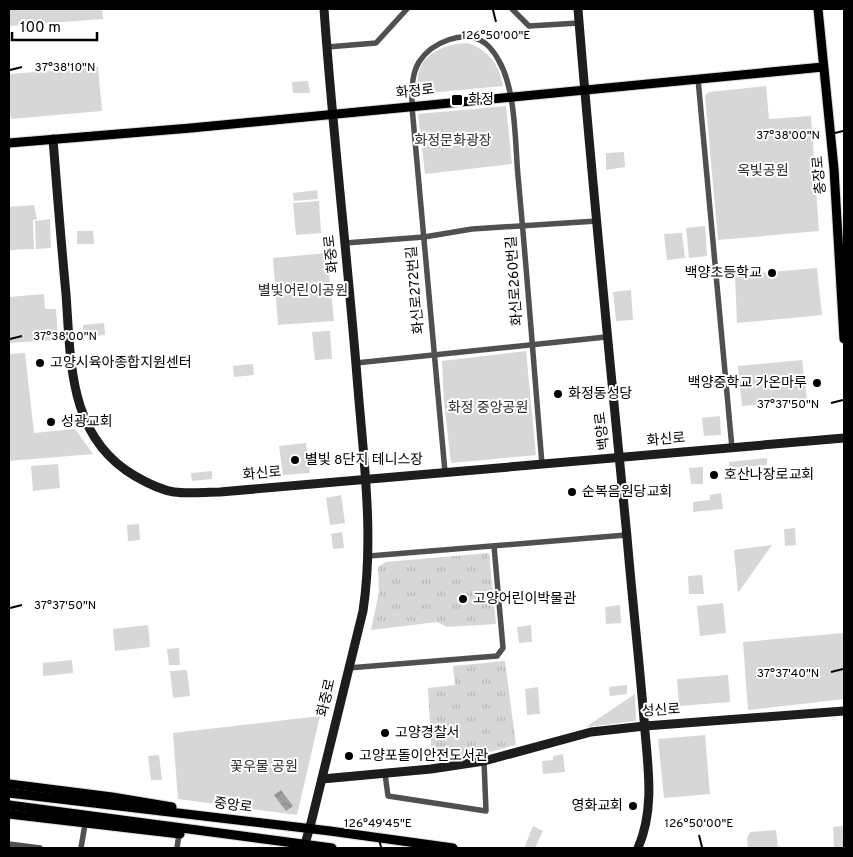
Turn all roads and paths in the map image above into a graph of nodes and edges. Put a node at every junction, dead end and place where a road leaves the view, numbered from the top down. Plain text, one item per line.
1 (324, 9) edge
2 (407, 9) edge
3 (512, 9) edge
4 (578, 9) edge
5 (818, 9) edge
6 (579, 23) junction
7 (327, 47) junction
8 (823, 67) junction
9 (698, 79) junction
10 (585, 90) junction
11 (511, 97) junction
12 (412, 107) junction
13 (333, 114) junction
14 (53, 138) junction
15 (9, 143) edge
16 (597, 221) junction
17 (523, 225) junction
18 (424, 237) junction
19 (345, 244) junction
20 (606, 337) junction
21 (844, 338) edge
22 (532, 345) junction
23 (434, 355) junction
24 (356, 363) junction
25 (844, 438) edge
26 (732, 448) junction
27 (620, 457) junction
28 (542, 464) junction
29 (445, 472) junction
30 (366, 479) junction
31 (626, 534) junction
32 (494, 546) junction
33 (369, 556) junction
34 (348, 668) junction
35 (844, 710) edge
36 (645, 726) junction
37 (484, 761) junction
38 (385, 774) junction
39 (322, 779) junction
40 (9, 784) edge
41 (9, 793) edge
42 (9, 805) edge
43 (9, 814) edge
44 (241, 821) junction
45 (85, 824) junction
46 (309, 830) junction
47 (179, 834) junction
48 (224, 834) junction
49 (9, 844) edge
50 (304, 846) edge
51 (40, 848) edge
52 (81, 848) edge
53 (177, 848) edge
54 (332, 848) edge
55 (453, 848) edge
56 (638, 848) edge

1 - 7 main road, 화중로
2 - 7 street
3 - 6 street
4 - 6 main road, 백양로
5 - 8 main road, 충장로
6 - 10 main road, 백양로
7 - 13 main road, 화중로
8 - 9 main road, 화정로
8 - 21 main road, 충장로
9 - 10 main road, 화정로
9 - 26 street
10 - 11 main road, 화정로
10 - 16 main road, 백양로
11 - 12 main road, 화정로
11 - 12 street, 화신로260번길
11 - 17 street, 화신로260번길
12 - 13 main road, 화정로
12 - 18 street, 화신로272번길
13 - 14 main road, 화정로
13 - 19 main road, 화중로
14 - 15 main road, 화정로
14 - 30 main road, 화신로
16 - 17 street
16 - 20 main road, 백양로
17 - 18 street
17 - 22 street, 화신로260번길
18 - 19 street
18 - 23 street, 화신로272번길
19 - 24 main road, 화중로
20 - 22 street
20 - 27 main road, 백양로
22 - 23 street
22 - 28 street, 화신로260번길
23 - 24 street
23 - 29 street, 화신로272번길
24 - 30 main road, 화중로
25 - 26 main road, 화신로
26 - 27 main road, 화신로
27 - 28 main road, 화신로
27 - 31 main road, 백양로
28 - 29 main road, 화신로
29 - 30 main road, 화신로
30 - 33 main road, 화중로
31 - 32 street
31 - 36 main road, 백양로
32 - 33 street
32 - 34 street
33 - 34 main road, 화중로
34 - 39 main road, 화중로
35 - 36 main road, 성신로
36 - 37 main road, 성신로
36 - 56 main road, 백양로
37 - 38 main road, 성신로
37 - 38 street
38 - 39 main road, 성신로
39 - 46 main road, 화중로
40 - 44 main road
41 - 44 main road, 중앙로
42 - 48 main road, 중앙로
43 - 45 main road
44 - 46 main road, 중앙로
45 - 47 main road
45 - 52 street
46 - 50 main road, 화중로
46 - 55 main road, 중앙로
47 - 48 main road
47 - 53 street
48 - 50 main road, 중앙로
49 - 51 street
50 - 54 main road, 중앙로

